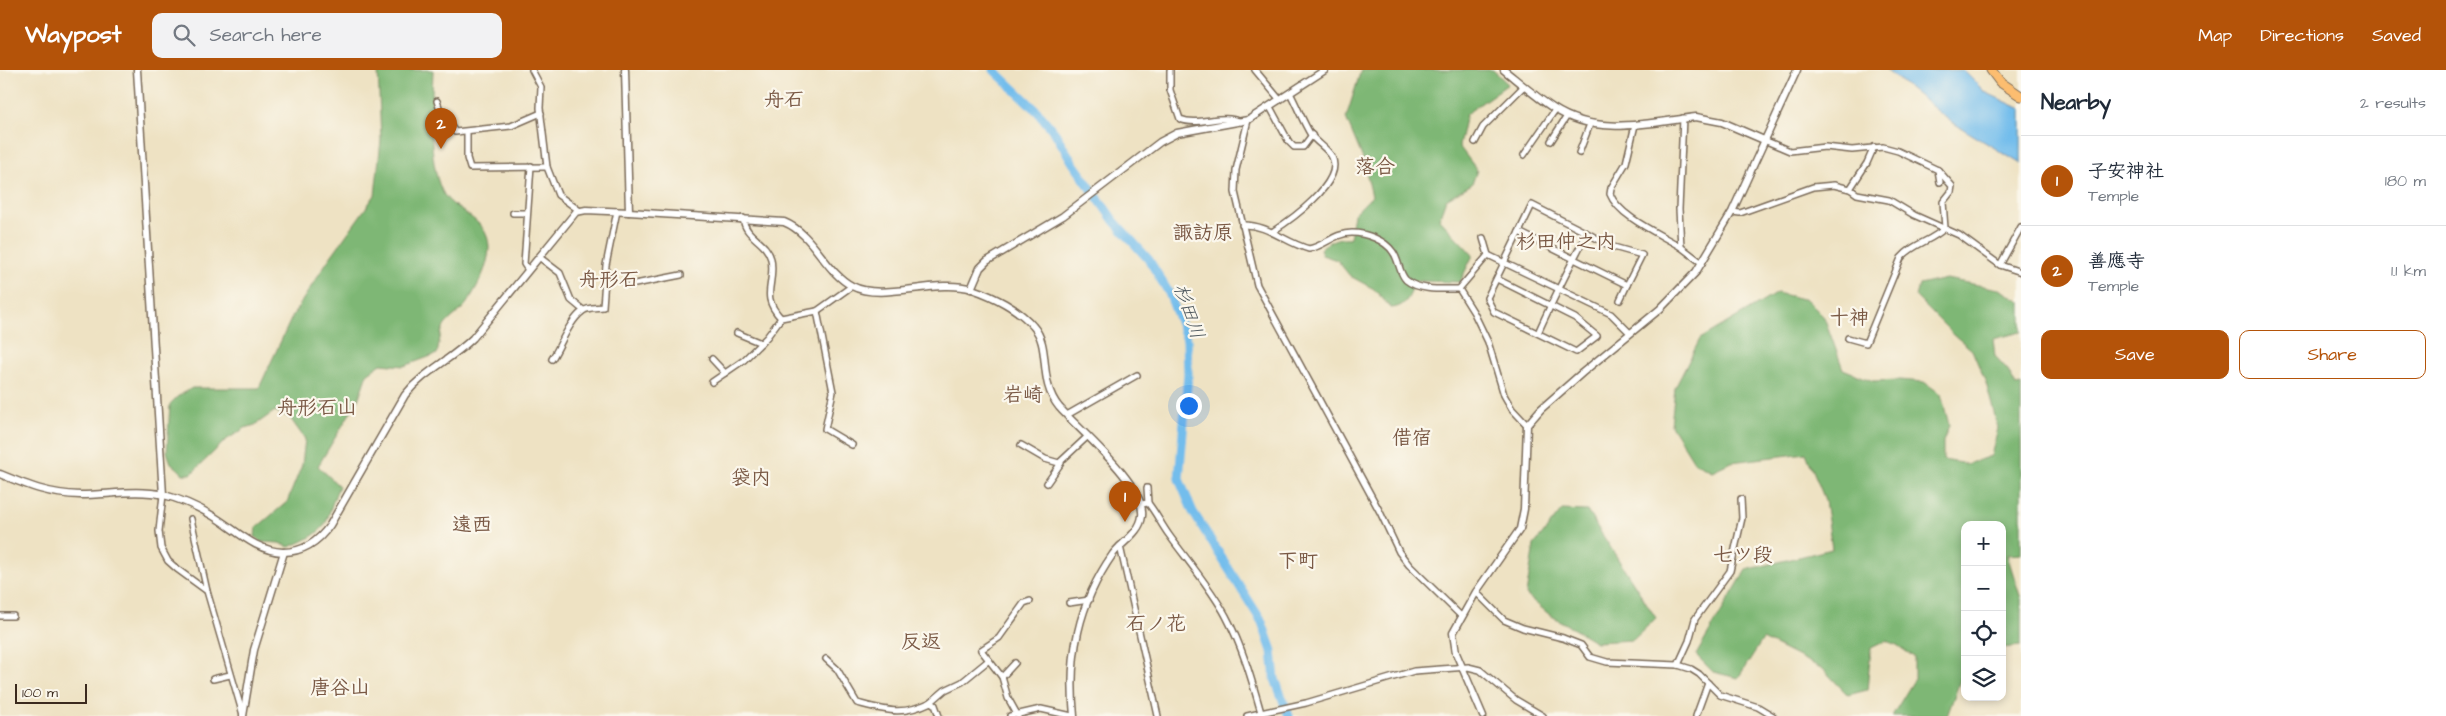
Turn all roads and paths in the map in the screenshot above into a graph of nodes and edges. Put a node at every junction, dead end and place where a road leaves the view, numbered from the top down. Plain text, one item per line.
1 (136, 70) edge
2 (532, 70) edge
3 (625, 70) edge
4 (1170, 70) edge
5 (1256, 70) edge
6 (1324, 70) edge
7 (1504, 70) edge
8 (1797, 70) edge
9 (1991, 70) edge
10 (1524, 86) junction
11 (1290, 93) junction
12 (2021, 96) edge
13 (1280, 100) junction
14 (437, 101) dead end
15 (1270, 106) junction
16 (1555, 110) junction
17 (541, 113) junction
18 (1568, 116) junction
19 (1683, 118) junction
20 (1244, 121) junction
21 (1590, 124) junction
22 (1635, 125) junction
23 (467, 132) junction
24 (1312, 135) junction
25 (1764, 140) junction
26 (1551, 141) dead end
27 (1475, 142) dead end
28 (1874, 147) junction
29 (1579, 153) dead end
30 (1524, 155) dead end
31 (522, 160) dead end
32 (528, 166) junction
33 (547, 167) junction
34 (1938, 170) junction
35 (1940, 182) dead end
36 (1850, 189) junction
37 (580, 211) junction
38 (618, 212) junction
39 (629, 212) junction
40 (1732, 212) junction
41 (513, 213) dead end
42 (527, 213) junction
43 (743, 218) junction
44 (1242, 225) junction
45 (2021, 227) edge
46 (1945, 228) junction
47 (1272, 232) junction
48 (1519, 232) junction
49 (1587, 233) junction
50 (1483, 238) dead end
51 (1681, 247) junction
52 (1488, 255) junction
53 (538, 256) junction
54 (1573, 259) junction
55 (1505, 262) junction
56 (1702, 263) junction
57 (2000, 265) junction
58 (528, 270) junction
59 (2021, 272) edge
60 (681, 274) dead end
61 (1496, 279) junction
62 (630, 285) dead end
63 (1627, 285) junction
64 (852, 286) junction
65 (1559, 288) junction
66 (971, 289) junction
67 (1459, 289) junction
68 (1620, 300) dead end
69 (1550, 306) junction
70 (583, 310) junction
71 (817, 311) junction
72 (781, 318) junction
73 (737, 333) dead end
74 (1538, 333) junction
75 (1630, 333) junction
76 (1848, 338) dead end
77 (761, 344) junction
78 (552, 359) dead end
79 (712, 360) dead end
80 (725, 373) junction
81 (1136, 374) dead end
82 (712, 382) dead end
83 (1067, 416) junction
84 (1527, 425) junction
85 (1088, 436) junction
86 (852, 445) dead end
87 (1021, 445) dead end
88 (1061, 463) junction
89 (0, 474) edge
90 (1047, 483) dead end
91 (1147, 488) dead end
92 (164, 495) junction
93 (1741, 499) dead end
94 (1145, 503) junction
95 (191, 520) dead end
96 (1120, 546) junction
97 (284, 552) junction
98 (207, 590) junction
99 (1476, 592) junction
100 (1089, 600) junction
101 (1030, 601) dead end
102 (1070, 603) dead end
103 (0, 616) edge
104 (13, 616) dead end
105 (1461, 616) junction
106 (826, 659) dead end
107 (989, 660) junction
108 (1016, 663) dead end
109 (1678, 665) junction
110 (1463, 669) junction
111 (230, 675) junction
112 (1002, 677) junction
113 (213, 679) dead end
114 (1708, 683) junction
115 (931, 702) junction
116 (1263, 713) edge
117 (1017, 715) edge
118 (243, 716) edge
119 (939, 716) edge
120 (1010, 716) edge
121 (1073, 716) edge
122 (1158, 716) edge
123 (1247, 716) edge
124 (1483, 716) edge
125 (1543, 716) edge
126 (1696, 716) edge
127 (1773, 716) edge

1 - 92 street
2 - 17 street
3 - 39 street
4 - 20 street
5 - 13 street
6 - 11 street
7 - 10 street
8 - 25 street
9 - 12 main road
10 - 16 street
10 - 27 street
11 - 13 street
11 - 24 street
13 - 15 street
14 - 23 street
15 - 20 street
15 - 24 street
16 - 18 street
16 - 30 street
17 - 23 street
17 - 33 street
18 - 21 street
18 - 26 street
19 - 22 street
19 - 25 street
19 - 51 street
20 - 44 street
20 - 66 street
21 - 22 street
21 - 29 street
22 - 51 street
23 - 32 street
24 - 47 street
25 - 28 street
25 - 40 street
28 - 34 street
28 - 36 street
31 - 32 street
32 - 33 street
32 - 42 street
33 - 37 street
34 - 35 street
34 - 46 street
36 - 40 street
36 - 46 street
37 - 38 street
37 - 53 street
38 - 39 street
38 - 70 street
39 - 43 street
40 - 56 street
41 - 42 street
42 - 58 street
43 - 64 street
43 - 72 street
44 - 47 street
44 - 105 street
45 - 57 street
46 - 57 street
46 - 76 street
47 - 67 street
48 - 49 street
48 - 54 street
48 - 55 street
49 - 54 street
49 - 63 street
50 - 52 street
51 - 56 street
52 - 55 street
52 - 67 street
53 - 58 street
53 - 70 street
54 - 63 street
54 - 65 street
55 - 61 street
55 - 65 street
56 - 75 street
57 - 59 street
58 - 97 street
60 - 62 street
61 - 69 street
61 - 74 street
63 - 68 street
64 - 66 street
64 - 71 street
65 - 69 street
65 - 75 street
66 - 83 street
67 - 84 street
69 - 74 street
69 - 74 street
70 - 78 street
71 - 72 street
71 - 86 street
72 - 77 street
73 - 77 street
75 - 84 street
77 - 80 street
79 - 80 street
80 - 82 street
81 - 83 street
83 - 85 street
84 - 99 street
85 - 88 street
85 - 94 street
87 - 88 street
88 - 90 street
89 - 92 street
91 - 94 street
92 - 97 street
92 - 98 street
93 - 109 street
94 - 96 street
94 - 116 street
95 - 98 street
96 - 100 street
96 - 122 street
97 - 118 street
98 - 111 street
99 - 105 street
99 - 109 street
100 - 102 street
100 - 121 street
101 - 107 street
103 - 104 street
105 - 110 street
106 - 115 street
107 - 112 street
107 - 115 street
108 - 112 street
109 - 114 street
110 - 116 street
110 - 124 street
110 - 125 street
111 - 113 street
111 - 118 street
112 - 117 street
114 - 126 street
114 - 127 street
115 - 119 street
116 - 123 street
117 - 120 street
117 - 121 street

